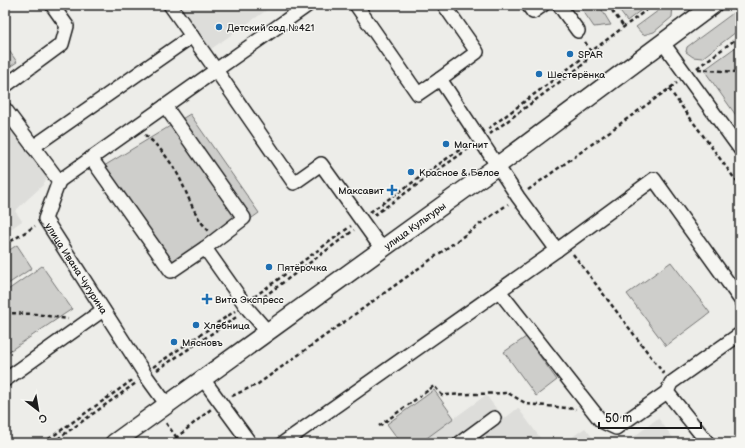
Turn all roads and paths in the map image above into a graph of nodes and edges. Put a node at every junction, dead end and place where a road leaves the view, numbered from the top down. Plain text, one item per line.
1 (52, 5) edge
2 (170, 5) edge
3 (308, 5) edge
4 (356, 5) edge
5 (444, 5) edge
6 (528, 5) edge
7 (543, 5) edge
8 (559, 5) edge
9 (608, 5) edge
10 (709, 6) edge
11 (624, 27) dead end
12 (578, 31) dead end
13 (192, 36) junction
14 (740, 36) edge
15 (662, 42) junction
16 (588, 55) dead end
17 (216, 70) junction
18 (691, 72) junction
19 (735, 72) dead end
20 (440, 79) junction
21 (5, 86) edge
22 (669, 89) junction
23 (165, 106) junction
24 (5, 109) edge
25 (135, 127) junction
26 (481, 140) junction
27 (33, 147) junction
28 (740, 149) edge
29 (91, 158) junction
30 (497, 166) junction
31 (59, 181) junction
32 (740, 186) edge
33 (518, 197) junction
34 (45, 219) junction
35 (363, 223) junction
36 (216, 238) junction
37 (5, 245) edge
38 (561, 247) junction
39 (205, 248) junction
40 (382, 249) junction
41 (499, 291) junction
42 (740, 299) edge
43 (248, 309) junction
44 (103, 310) junction
45 (5, 313) edge
46 (84, 323) junction
47 (267, 331) junction
48 (740, 334) edge
49 (146, 376) junction
50 (203, 379) junction
51 (5, 380) edge
52 (669, 388) junction
53 (220, 402) junction
54 (167, 405) junction
55 (592, 410) junction
56 (494, 418) dead end
57 (379, 426) dead end
58 (52, 443) edge
59 (114, 443) edge
60 (170, 443) edge
61 (250, 443) edge
62 (284, 443) edge
63 (460, 443) edge
64 (708, 443) edge

1 - 21 street
2 - 13 street
3 - 17 street
4 - 20 street
5 - 20 street
6 - 7 street
8 - 12 street
9 - 11 path
10 - 15 main road, улица Культуры
13 - 17 street
13 - 27 street
14 - 18 path
15 - 18 street
15 - 30 main road, улица Культуры
16 - 26 path
17 - 23 street
17 - 35 street
18 - 19 path
18 - 22 path
18 - 28 street
20 - 26 street
22 - 32 path
22 - 33 path
23 - 25 street
23 - 36 street
24 - 27 street
25 - 29 street
25 - 36 path
26 - 30 street
26 - 35 path
27 - 31 street
29 - 31 street
29 - 39 street
30 - 33 street
30 - 40 main road, улица Культуры
31 - 34 street, улица Ивана Чугурина
33 - 38 street
33 - 53 path
34 - 37 path
34 - 44 street, улица Ивана Чугурина
35 - 40 street
35 - 43 path
36 - 39 street
38 - 41 street
38 - 42 street
38 - 52 path
39 - 43 street
40 - 47 main road, улица Культуры
41 - 55 street
41 - 62 street
43 - 47 street
43 - 49 path
44 - 46 street
44 - 49 street, улица Ивана Чугурина
45 - 46 path
46 - 51 street
47 - 50 main road, улица Культуры
48 - 52 street
49 - 54 street, улица Ивана Чугурина
49 - 58 path
50 - 53 street
50 - 54 main road, улица Культуры
52 - 55 street
52 - 64 street
53 - 60 path
53 - 61 street
54 - 59 main road, улица Культуры
55 - 57 path
56 - 63 street

